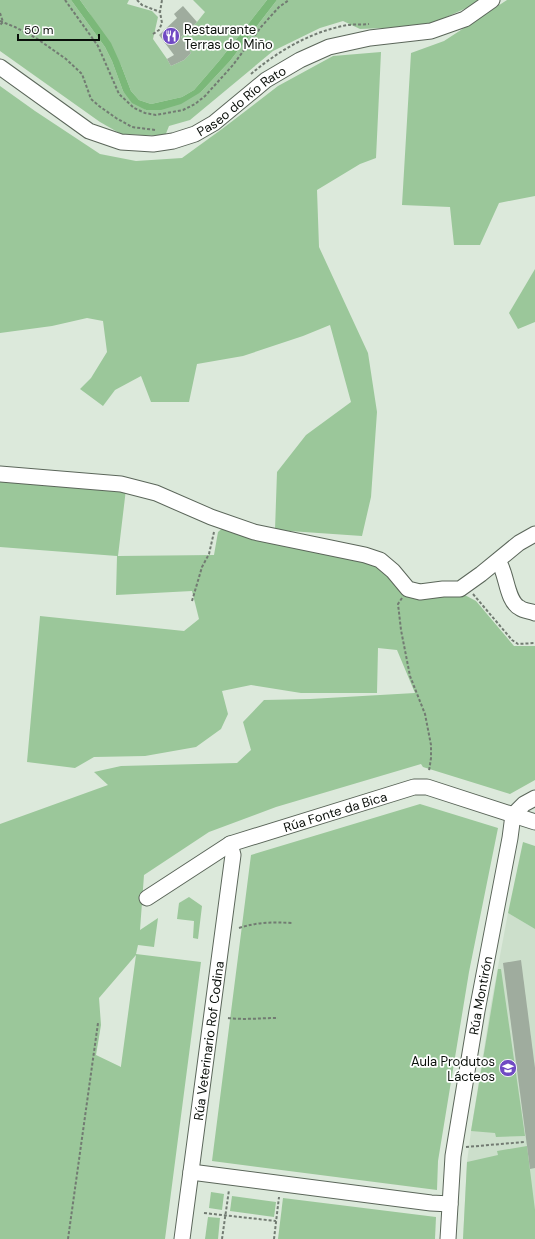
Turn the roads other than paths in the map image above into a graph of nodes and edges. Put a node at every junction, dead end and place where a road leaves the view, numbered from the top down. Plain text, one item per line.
1 (492, 0) edge
2 (0, 67) edge
3 (0, 474) edge
4 (535, 534) edge
5 (498, 560) junction
6 (535, 613) edge
7 (535, 798) edge
8 (513, 815) junction
9 (535, 822) edge
10 (230, 844) junction
11 (147, 898) dead end
12 (191, 1172) junction
13 (450, 1204) junction
14 (182, 1239) edge
15 (448, 1239) edge

1 - 2 street, Paseo do Río Rato
3 - 5 street
4 - 5 street
5 - 6 street
7 - 8 street
8 - 9 street, Rúa Fonte da Bica
8 - 10 street, Rúa Fonte da Bica
8 - 13 street, Rúa Montirón
10 - 11 street, Rúa Fonte da Bica
10 - 12 street, Rúa Veterinario Rof Codina
12 - 13 street
12 - 14 street, Rúa Veterinario Rof Codina
13 - 15 street, Rúa Montirón

